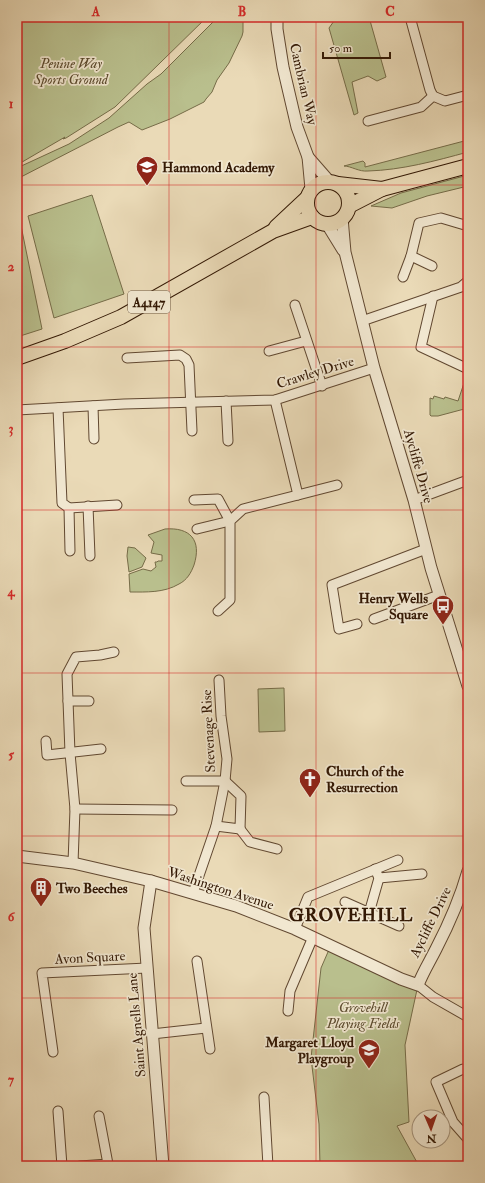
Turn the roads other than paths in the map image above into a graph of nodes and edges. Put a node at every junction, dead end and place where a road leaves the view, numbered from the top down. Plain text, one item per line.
1 (277, 17) edge
2 (410, 17) edge
3 (468, 95) edge
4 (434, 96) junction
5 (368, 120) dead end
6 (308, 157) junction
7 (468, 166) edge
8 (333, 183) junction
9 (382, 189) junction
10 (309, 194) junction
11 (349, 206) junction
12 (312, 217) junction
13 (342, 218) junction
14 (327, 224) junction
15 (468, 226) edge
16 (273, 230) junction
17 (345, 252) junction
18 (411, 256) junction
19 (432, 266) dead end
20 (403, 277) dead end
21 (468, 281) edge
22 (434, 296) junction
23 (295, 305) dead end
24 (362, 321) junction
25 (306, 341) junction
26 (269, 351) dead end
27 (17, 358) edge
28 (127, 358) dead end
29 (374, 368) junction
30 (468, 369) edge
31 (322, 386) junction
32 (275, 400) junction
33 (226, 401) junction
34 (191, 402) junction
35 (93, 406) junction
36 (58, 408) junction
37 (17, 410) edge
38 (192, 431) dead end
39 (94, 439) dead end
40 (228, 441) dead end
41 (468, 480) edge
42 (337, 485) dead end
43 (298, 495) junction
44 (194, 500) dead end
45 (414, 500) junction
46 (117, 505) dead end
47 (88, 506) junction
48 (69, 508) junction
49 (230, 521) junction
50 (198, 529) dead end
51 (426, 549) junction
52 (70, 551) dead end
53 (90, 556) dead end
54 (439, 595) junction
55 (218, 611) dead end
56 (374, 619) dead end
57 (357, 624) dead end
58 (114, 652) dead end
59 (219, 680) dead end
60 (468, 686) edge
61 (68, 701) junction
62 (89, 701) dead end
63 (46, 742) dead end
64 (101, 750) dead end
65 (70, 753) junction
66 (225, 781) junction
67 (186, 782) dead end
68 (75, 809) junction
69 (172, 810) dead end
70 (216, 826) junction
71 (240, 829) junction
72 (277, 849) dead end
73 (17, 856) edge
74 (398, 860) dead end
75 (73, 863) junction
76 (375, 869) junction
77 (468, 871) edge
78 (422, 874) dead end
79 (379, 878) junction
80 (151, 881) junction
81 (193, 893) junction
82 (345, 902) dead end
83 (369, 913) junction
84 (399, 926) dead end
85 (295, 929) junction
86 (313, 937) junction
87 (197, 961) dead end
88 (147, 968) junction
89 (418, 985) junction
90 (288, 1011) dead end
91 (468, 1016) edge
92 (206, 1028) junction
93 (152, 1034) junction
94 (210, 1049) dead end
95 (53, 1052) dead end
96 (463, 1069) dead end
97 (264, 1097) dead end
98 (58, 1111) dead end
99 (99, 1116) dead end
100 (468, 1139) edge
101 (62, 1166) edge
102 (80, 1166) edge
103 (163, 1166) edge
104 (268, 1166) edge

1 - 6 street, Cambrian Way
2 - 4 street
3 - 4 street
4 - 5 street
6 - 8 street, Cambrian Way
6 - 10 street, Cambrian Way
7 - 9 main road
8 - 9 main road
8 - 10 main road
8 - 11 main road
9 - 11 main road
10 - 12 main road
10 - 16 main road, A4147
11 - 13 main road
12 - 14 main road
12 - 16 main road, A4147
13 - 14 main road
13 - 17 street, Aycliffe Drive
14 - 17 street, Aycliffe Drive
15 - 18 street
16 - 27 main road, A4147
17 - 24 street, Aycliffe Drive
18 - 19 street
18 - 20 street
21 - 22 street
22 - 24 street
22 - 30 street
23 - 25 street
24 - 29 street, Aycliffe Drive
25 - 26 street
25 - 31 street
28 - 34 street
29 - 31 street, Crawley Drive
29 - 45 street, Aycliffe Drive
31 - 32 street, Crawley Drive
32 - 33 street, Crawley Drive
32 - 43 street
33 - 34 street, Crawley Drive
33 - 40 street
34 - 35 street, Crawley Drive
34 - 38 street
35 - 36 street, Crawley Drive
35 - 39 street
36 - 37 street, Crawley Drive
36 - 48 street
41 - 45 street
42 - 43 street
43 - 49 street
44 - 49 street
45 - 51 street, Aycliffe Drive
46 - 47 street
47 - 48 street
47 - 53 street
48 - 52 street
49 - 50 street
49 - 55 street
51 - 54 street, Aycliffe Drive
51 - 57 street
54 - 56 street
54 - 60 street, Aycliffe Drive
58 - 61 street
59 - 66 street, Stevenage Rise
61 - 62 street
61 - 65 street
63 - 65 street
64 - 65 street
65 - 68 street
66 - 67 street, Stevenage Rise
66 - 70 street, Stevenage Rise
66 - 71 street, Stevenage Rise
68 - 69 street
68 - 75 street
70 - 71 street
70 - 81 street, Stevenage Rise
71 - 72 street
73 - 75 street, Washington Avenue
74 - 76 street
75 - 80 street, Washington Avenue
76 - 79 street
76 - 85 street
77 - 89 street, Aycliffe Drive
78 - 79 street
79 - 83 street
80 - 81 street, Washington Avenue
80 - 88 street, Saint Agnells Lane
81 - 85 street, Washington Avenue
82 - 83 street
83 - 84 street
85 - 86 street, Washington Avenue
86 - 89 street, Washington Avenue
86 - 90 street
87 - 92 street
88 - 93 street, Saint Agnells Lane
88 - 95 street, Avon Square
89 - 91 street, Washington Avenue
92 - 93 street
92 - 94 street
93 - 103 street, Saint Agnells Lane
96 - 100 street
97 - 104 street
98 - 101 street
99 - 102 street

